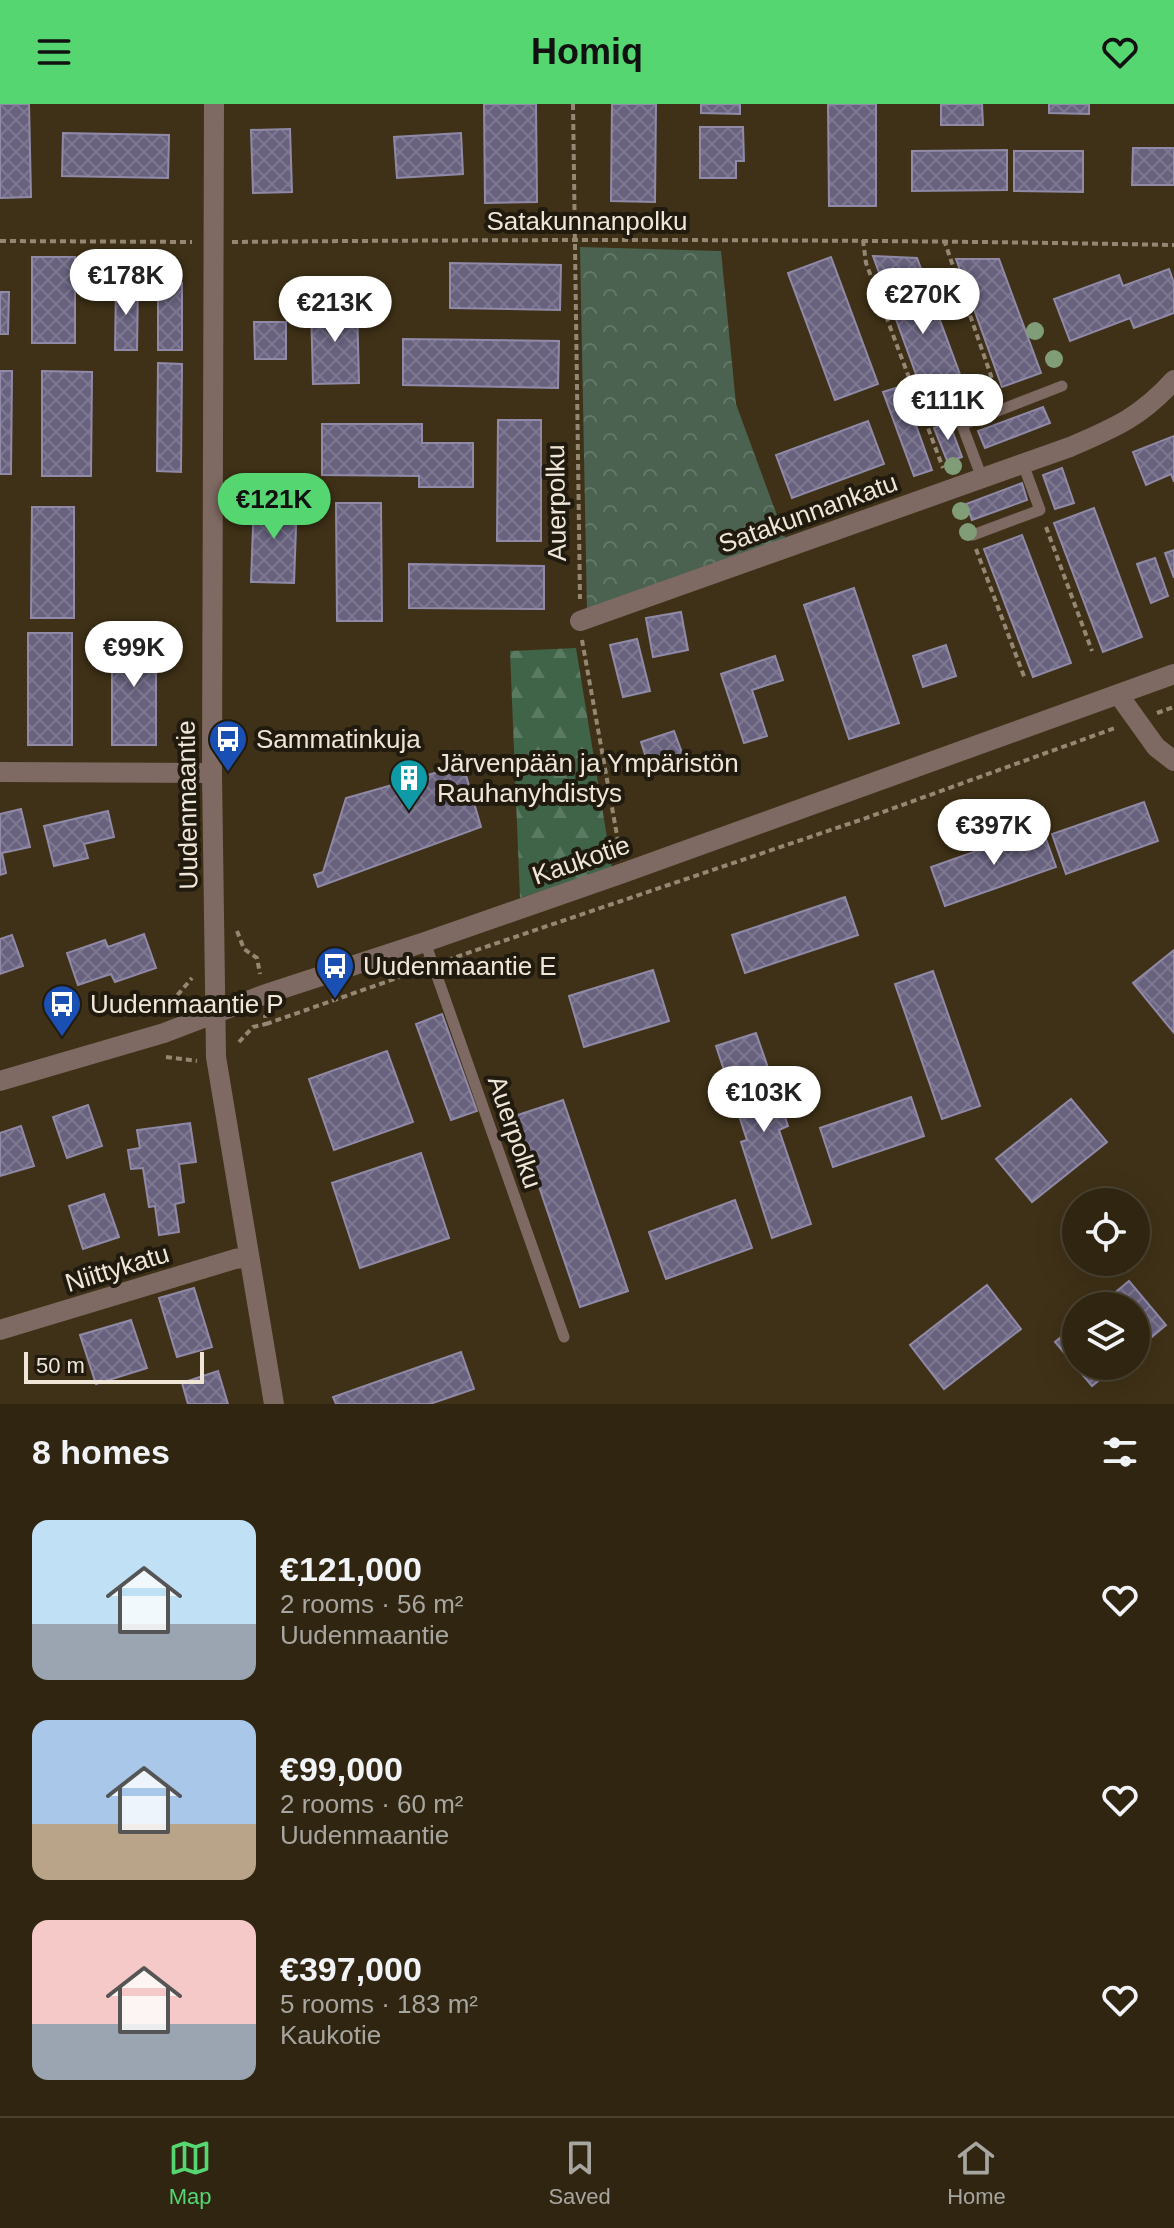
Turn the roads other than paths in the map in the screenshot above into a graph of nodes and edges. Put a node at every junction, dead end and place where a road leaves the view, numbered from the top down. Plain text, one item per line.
1 (214, 104) edge
2 (1174, 380) edge
3 (1062, 386) dead end
4 (1023, 464) junction
5 (982, 478) junction
6 (973, 535) road end
7 (580, 621) road end
8 (1174, 674) edge
9 (1118, 694) junction
10 (1174, 761) edge
11 (0, 772) edge
12 (212, 773) junction
13 (425, 942) junction
14 (215, 1013) junction
15 (0, 1081) edge
16 (249, 1257) junction
17 (0, 1330) edge
18 (564, 1337) dead end
19 (274, 1404) edge

1 - 12 street, Uudenmaantie
2 - 4 street, Satakunnankatu
3 - 5 lane
4 - 5 street, Satakunnankatu
4 - 6 lane
5 - 7 street, Satakunnankatu
8 - 9 street, Kaukotie
9 - 10 street
9 - 13 street, Kaukotie
11 - 12 street
12 - 14 street, Uudenmaantie
13 - 14 street, Kaukotie
13 - 18 lane, Auerpolku
14 - 15 street, Kaukotie
14 - 16 street, Uudenmaantie
16 - 17 street, Niittykatu
16 - 19 street, Uudenmaantie

